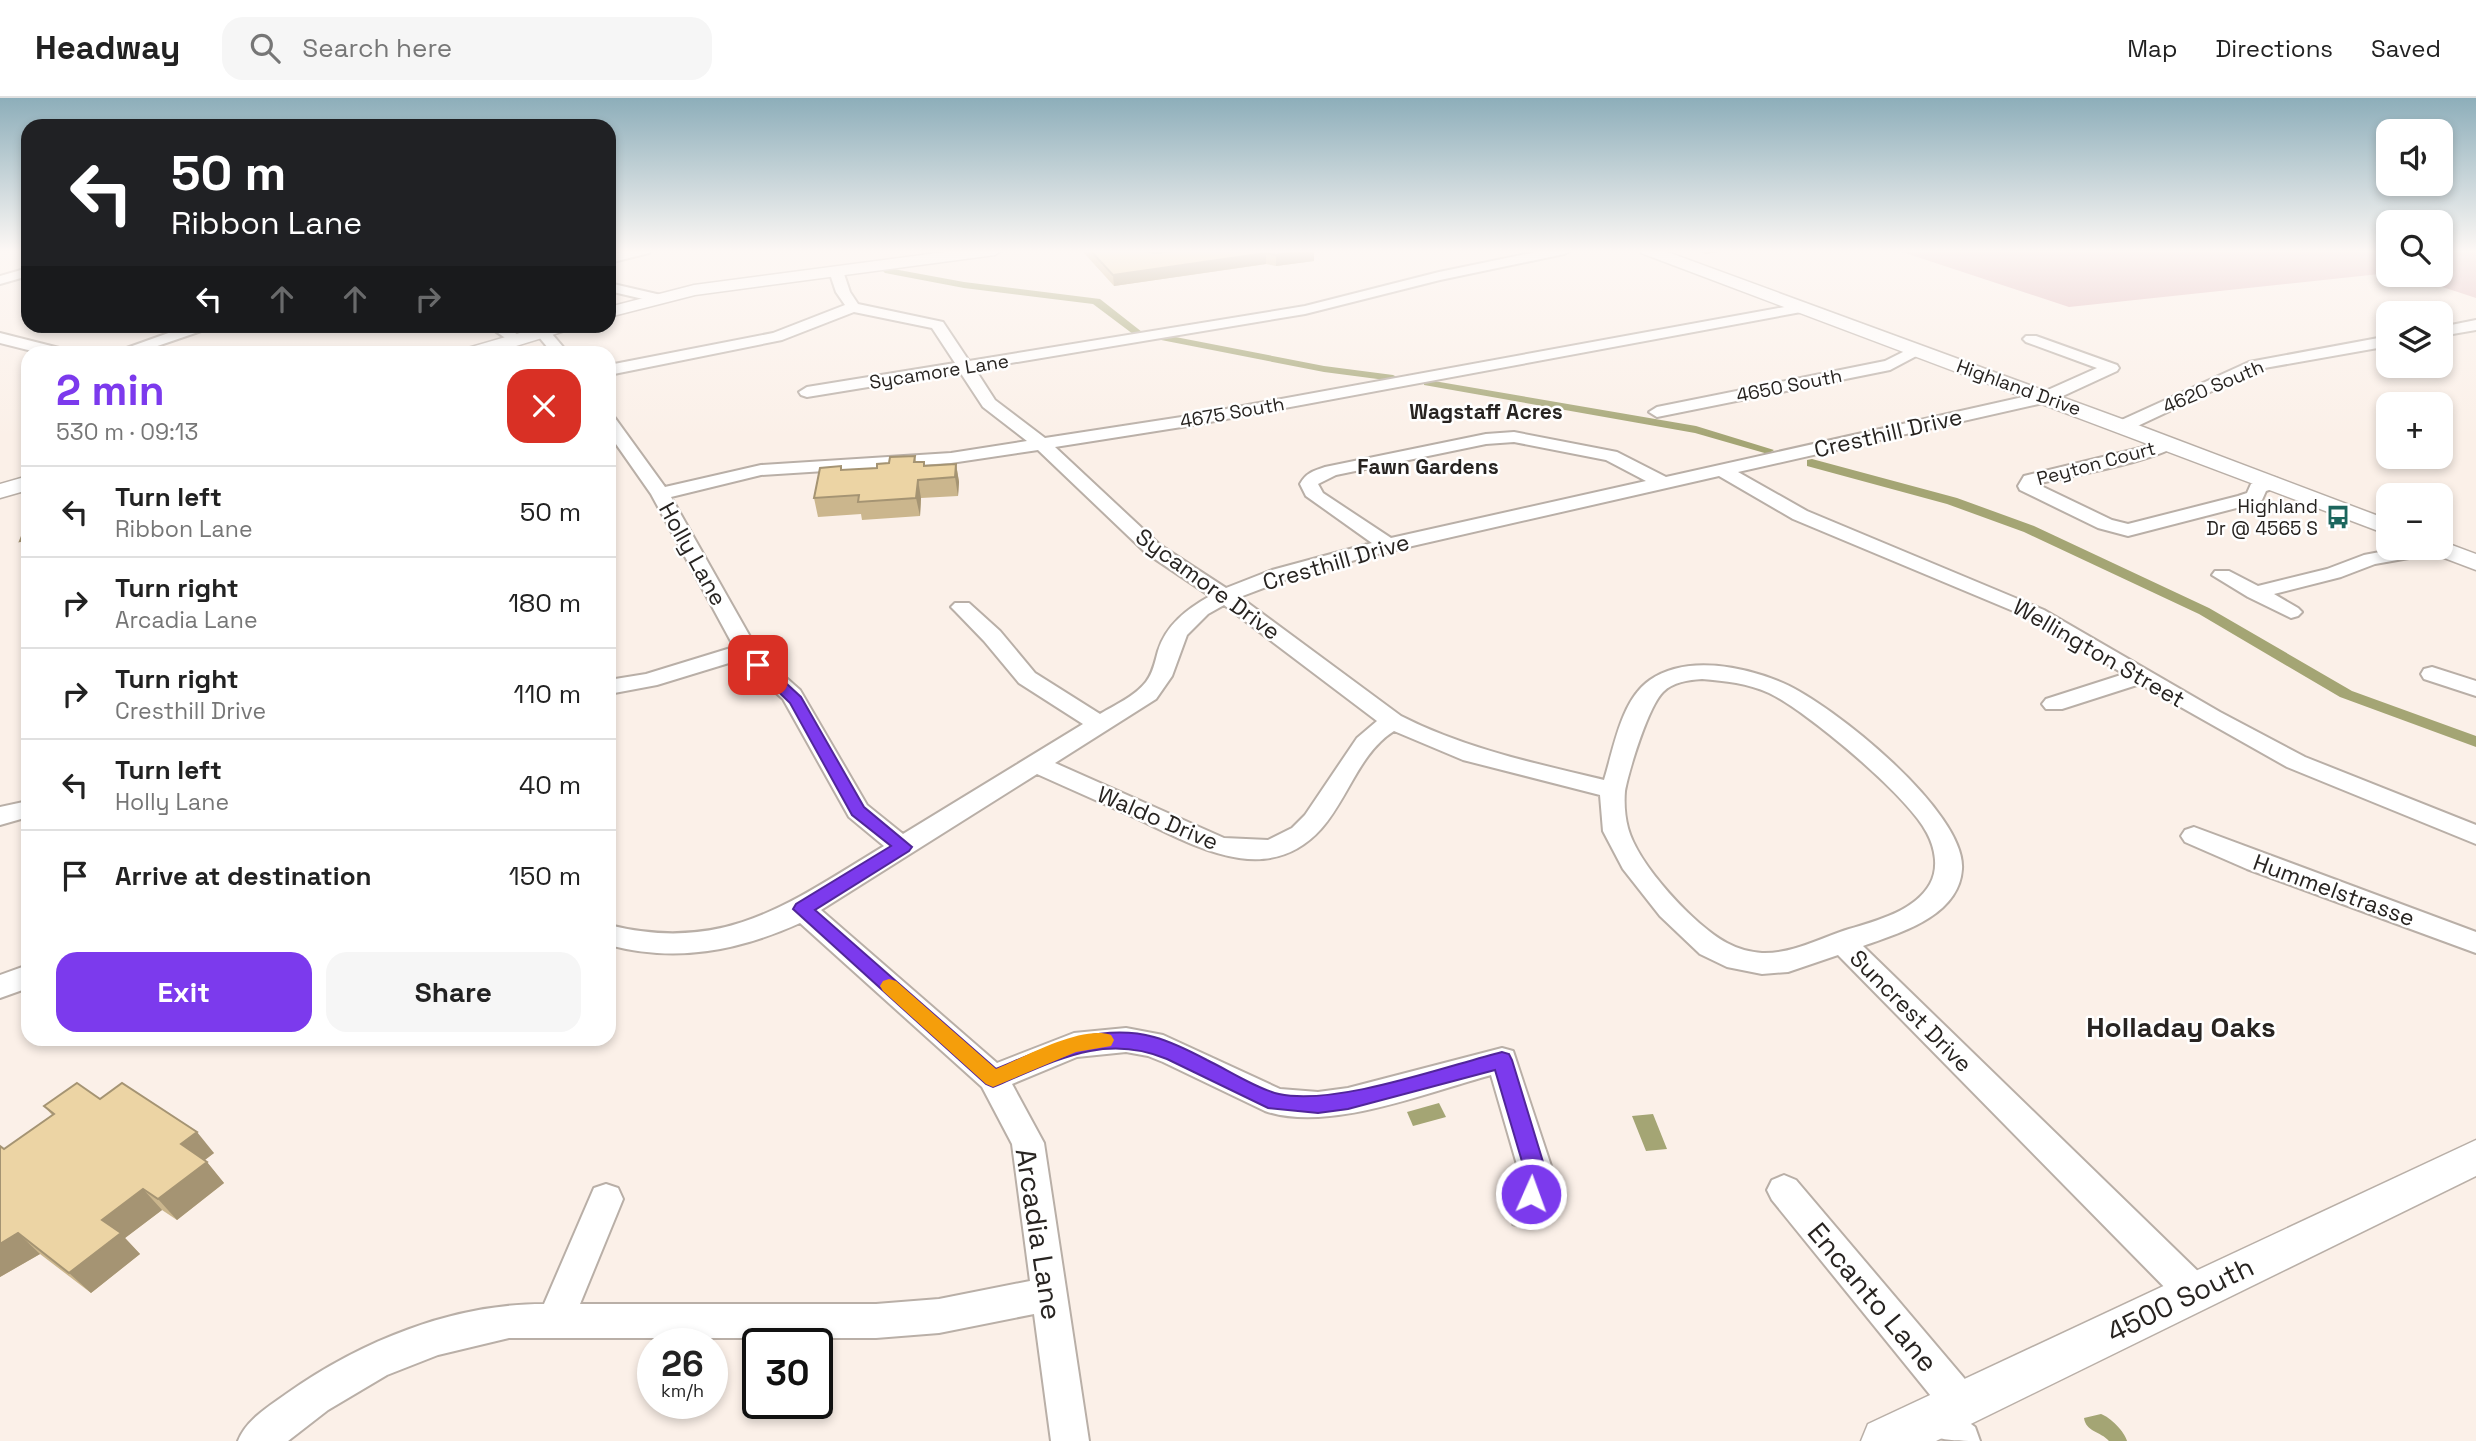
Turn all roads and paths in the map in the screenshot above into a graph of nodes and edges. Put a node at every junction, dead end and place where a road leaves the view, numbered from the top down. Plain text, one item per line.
1 (836, 313) edge
2 (880, 313) edge
3 (1289, 313) edge
4 (1776, 313) edge
5 (1814, 313) edge
6 (2476, 325) edge
7 (2453, 329) edge
8 (181, 333) edge
9 (507, 333) edge
10 (536, 333) edge
11 (0, 338) edge
12 (516, 339) junction
13 (2031, 340) dead end
14 (2376, 343) edge
15 (32, 346) edge
16 (141, 346) edge
17 (494, 346) edge
18 (1917, 350) junction
19 (964, 366) junction
20 (616, 369) edge
21 (807, 392) dead end
22 (2046, 397) junction
23 (1657, 412) dead end
24 (2123, 425) junction
25 (616, 432) edge
26 (2170, 443) junction
27 (1042, 444) junction
28 (1723, 471) junction
29 (2272, 483) junction
30 (1665, 484) junction
31 (21, 485) edge
32 (0, 491) edge
33 (660, 494) junction
34 (2376, 523) edge
35 (1388, 545) junction
36 (2453, 554) edge
37 (2376, 558) edge
38 (2476, 563) edge
39 (2222, 576) dead end
40 (2255, 593) junction
41 (1226, 597) junction
42 (962, 607) dead end
43 (2291, 612) dead end
44 (747, 650) junction
45 (2432, 674) dead end
46 (2142, 676) junction
47 (616, 686) edge
48 (2476, 689) edge
49 (2054, 704) dead end
50 (1393, 721) junction
51 (1100, 724) junction
52 (1037, 764) junction
53 (1613, 790) junction
54 (21, 811) edge
55 (0, 816) edge
56 (2476, 835) edge
57 (2194, 836) dead end
58 (903, 847) junction
59 (802, 909) junction
60 (616, 936) edge
61 (1842, 942) junction
62 (2476, 943) edge
63 (21, 979) edge
64 (0, 988) edge
65 (993, 1078) junction
66 (2476, 1157) edge
67 (1784, 1190) dead end
68 (606, 1199) dead end
69 (1525, 1213) dead end
70 (2194, 1292) junction
71 (1049, 1294) junction
72 (555, 1321) junction
73 (1952, 1421) edge
74 (257, 1441) edge
75 (1070, 1441) edge
76 (1885, 1441) edge

1 - 20 street
2 - 19 street, Sycamore Drive
3 - 19 street, Sycamore Lane
4 - 27 street, 4675 South
5 - 18 main road, Highland Drive
6 - 7 street
8 - 16 street
9 - 12 street
10 - 12 main road
11 - 15 street
12 - 17 main road
13 - 22 street, Cresthill Drive
14 - 24 street, 4620 South
18 - 22 main road, Highland Drive
18 - 23 street, 4650 South
19 - 21 street, Sycamore Lane
19 - 27 street, Sycamore Drive
22 - 24 main road, Highland Drive
22 - 28 street, Cresthill Drive
24 - 26 main road, Highland Drive
25 - 33 street, Holly Lane
26 - 29 main road, Highland Drive
26 - 29 street, Peyton Court
27 - 33 street, 4675 South
27 - 41 street, Sycamore Drive
28 - 30 street, Cresthill Drive
28 - 46 street, Wellington Street
29 - 34 main road, Highland Drive
30 - 35 street, Cresthill Drive
30 - 35 street
31 - 32 main road
33 - 44 street, Holly Lane
35 - 41 street, Cresthill Drive
36 - 38 main road
37 - 40 street
39 - 40 street
40 - 43 street
41 - 50 street, Sycamore Drive
41 - 51 street, Cresthill Drive
42 - 51 street
44 - 47 street
44 - 58 street, Holly Lane
45 - 48 street
46 - 49 street
46 - 56 street, Wellington Street
50 - 52 street, Waldo Drive
50 - 53 street, Sycamore Drive
51 - 52 street, Cresthill Drive
52 - 58 street, Cresthill Drive
53 - 61 street
53 - 61 street, Suncrest Drive
54 - 55 street
57 - 62 street, Hummelstrasse
58 - 59 street, Cresthill Drive
59 - 60 street, Cresthill Drive
59 - 65 street, Arcadia Lane
61 - 70 street, Suncrest Drive
63 - 64 street
65 - 69 street
65 - 71 street, Arcadia Lane
66 - 70 main road, 4500 South
67 - 73 street, Encanto Lane
68 - 72 street
70 - 73 main road, 4500 South
71 - 72 street
71 - 75 street, Arcadia Lane
72 - 74 street
73 - 76 main road, 4500 South

